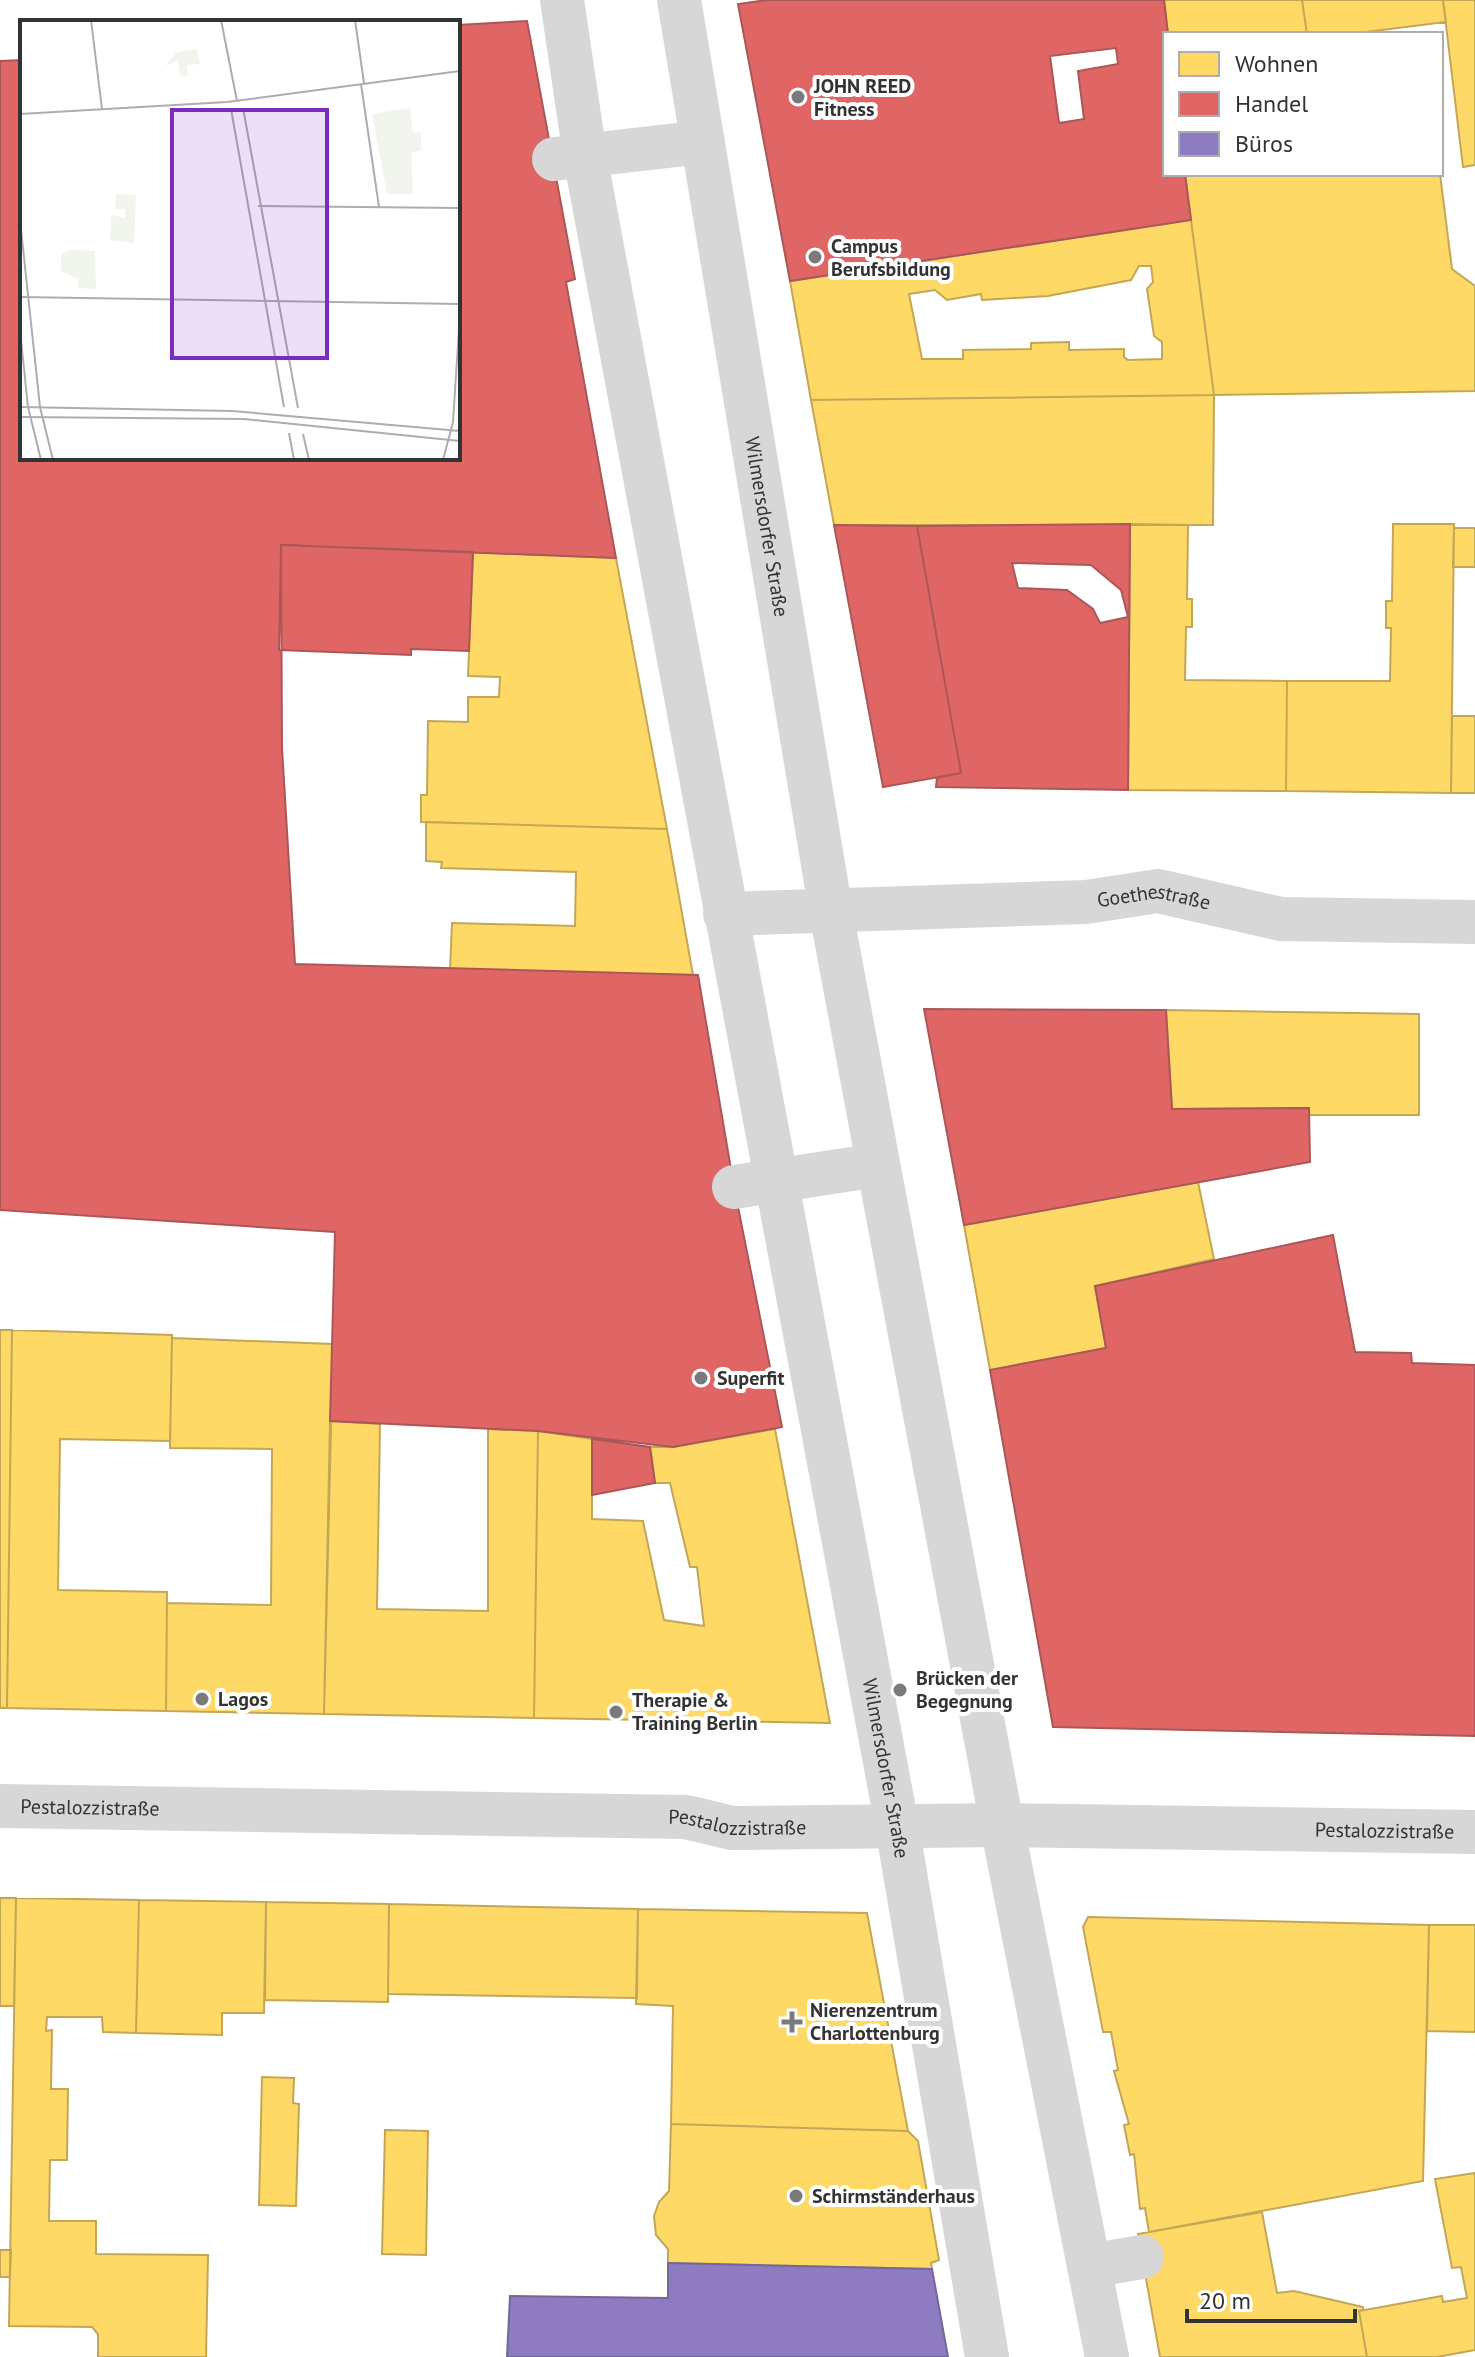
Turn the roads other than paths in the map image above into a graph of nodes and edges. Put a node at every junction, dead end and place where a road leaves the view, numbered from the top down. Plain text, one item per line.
1 (562, 0) edge
2 (679, 0) edge
3 (703, 142) junction
4 (569, 157) junction
5 (831, 912) junction
6 (725, 914) junction
7 (1475, 922) edge
8 (878, 1165) junction
9 (754, 1184) junction
10 (0, 1806) edge
11 (1002, 1825) junction
12 (897, 1826) junction
13 (1455, 1832) edge
14 (1142, 2257) dead end
15 (1089, 2266) junction
16 (987, 2357) edge
17 (1107, 2357) edge

1 - 4 street, Wilmersdorfer Straße
2 - 3 street, Wilmersdorfer Straße
3 - 4 street
3 - 5 street, Wilmersdorfer Straße
4 - 6 street, Wilmersdorfer Straße
5 - 6 street
5 - 7 street, Goethestraße
5 - 8 street, Wilmersdorfer Straße
6 - 9 street, Wilmersdorfer Straße
8 - 9 street
8 - 11 street, Wilmersdorfer Straße
9 - 12 street, Wilmersdorfer Straße
10 - 12 street, Pestalozzistraße
11 - 12 street, Pestalozzistraße
11 - 13 street, Pestalozzistraße
11 - 15 street, Wilmersdorfer Straße
12 - 16 street, Wilmersdorfer Straße
14 - 15 street
15 - 17 street, Wilmersdorfer Straße

